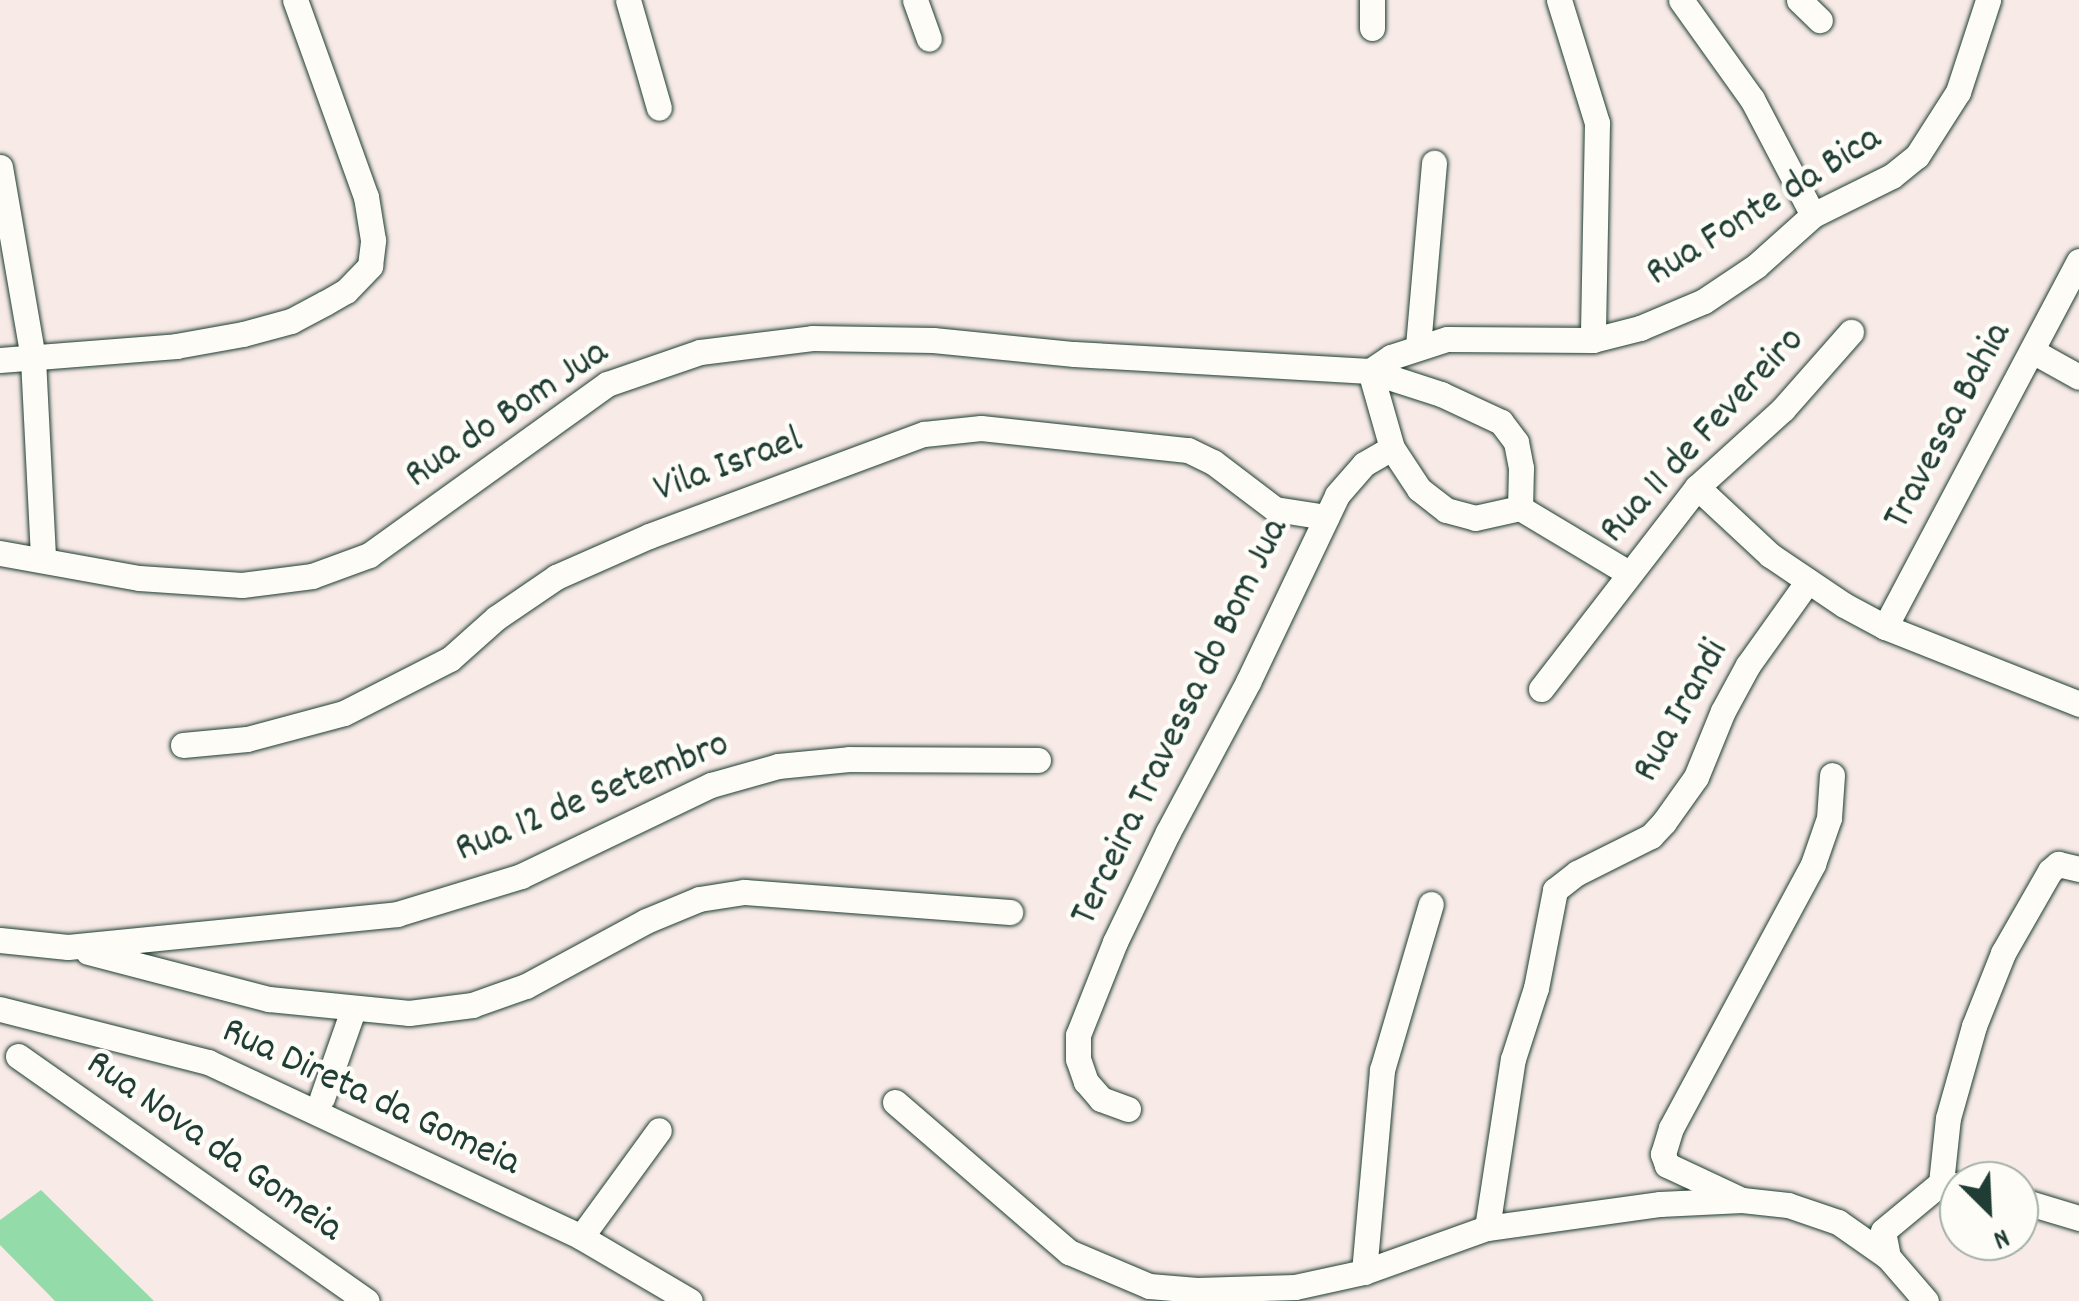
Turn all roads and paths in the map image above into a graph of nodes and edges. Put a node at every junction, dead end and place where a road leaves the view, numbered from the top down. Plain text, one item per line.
1 (295, 0) edge
2 (628, 0) edge
3 (915, 0) edge
4 (1372, 0) edge
5 (1559, 0) edge
6 (1680, 0) edge
7 (1799, 0) edge
8 (1988, 0) edge
9 (1820, 20) dead end
10 (1372, 28) dead end
11 (930, 39) dead end
12 (659, 108) dead end
13 (1434, 163) dead end
14 (0, 167) edge
15 (1812, 216) junction
16 (2079, 261) edge
17 (1850, 332) dead end
18 (1593, 340) junction
19 (1418, 346) junction
20 (2034, 352) junction
21 (33, 358) junction
22 (0, 360) edge
23 (1370, 371) junction
24 (2079, 376) edge
25 (1392, 448) junction
26 (1697, 486) junction
27 (1520, 508) junction
28 (1326, 517) junction
29 (0, 552) edge
30 (43, 557) junction
31 (1628, 572) junction
32 (1808, 581) junction
33 (1884, 627) junction
34 (1541, 689) dead end
35 (2079, 704) edge
36 (183, 745) dead end
37 (1038, 760) dead end
38 (1832, 775) dead end
39 (2069, 867) edge
40 (1431, 904) dead end
41 (1010, 912) dead end
42 (0, 940) edge
43 (68, 947) junction
44 (0, 1009) edge
45 (353, 1010) junction
46 (18, 1056) dead end
47 (322, 1098) dead end
48 (895, 1102) dead end
49 (1128, 1109) dead end
50 (659, 1130) dead end
51 (1949, 1161) edge
52 (1939, 1192) edge
53 (1742, 1200) junction
54 (2039, 1206) edge
55 (2079, 1218) edge
56 (1487, 1228) junction
57 (581, 1237) junction
58 (1888, 1257) junction
59 (1364, 1272) junction
60 (366, 1301) edge
61 (690, 1301) edge
62 (1926, 1301) edge

1 - 21 street
2 - 12 street
3 - 11 street
4 - 10 street
5 - 18 street
6 - 15 street
7 - 9 street
8 - 15 street, Rua Fonte da Bica
13 - 19 street
14 - 21 street
15 - 18 street, Rua Fonte da Bica
16 - 20 street, Travessa Bahia
17 - 26 street, Rua 11 de Fevereiro
18 - 19 street, Rua Fonte da Bica
19 - 23 street, Rua Fonte da Bica
20 - 24 street
20 - 33 street, Travessa Bahia
21 - 22 street
21 - 30 street
23 - 25 street
23 - 27 street, Rua do Bom Jua
23 - 30 street, Rua do Bom Jua
25 - 27 street
25 - 28 street, Terceira Travessa do Bom Jua
26 - 31 street, Rua 11 de Fevereiro
26 - 32 street
27 - 31 street
28 - 36 street, Vila Israel
28 - 49 street, Terceira Travessa do Bom Jua
29 - 30 street, Rua do Bom Jua
31 - 34 street, Rua 11 de Fevereiro
32 - 33 street
32 - 56 street, Rua Irandi
33 - 35 street
37 - 43 street, Rua 12 de Setembro
38 - 53 street
39 - 51 street
40 - 59 street
41 - 45 street, Rua Direta da Gomeia
42 - 43 street, Rua 12 de Setembro
43 - 45 street, Rua Direta da Gomeia
44 - 57 street, Rua Direta da Gomeia
45 - 47 street
46 - 60 street, Rua Nova da Gomeia
48 - 59 street
50 - 57 street
52 - 58 street
53 - 56 street
53 - 58 street
54 - 55 street
56 - 59 street
57 - 61 street, Rua Direta da Gomeia
58 - 62 street

